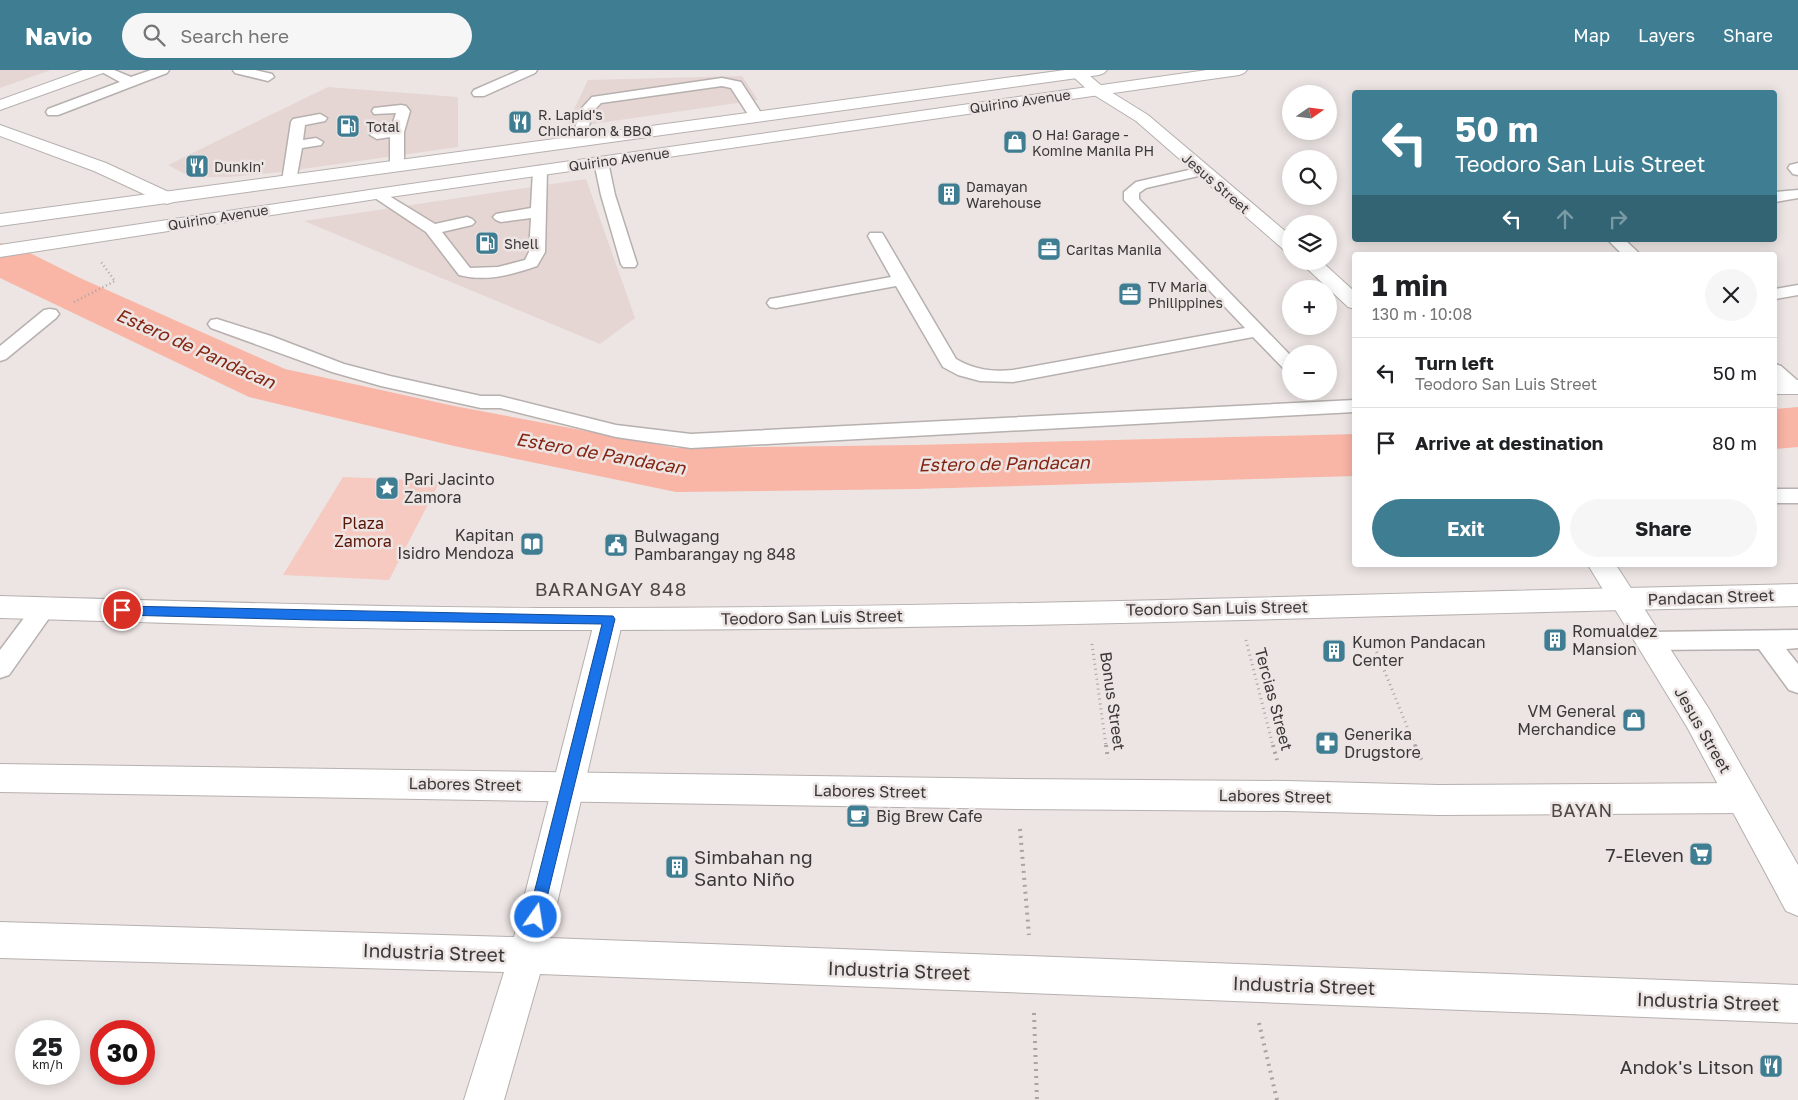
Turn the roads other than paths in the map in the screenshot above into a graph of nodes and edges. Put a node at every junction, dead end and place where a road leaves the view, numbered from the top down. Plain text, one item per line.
1 (98, 70) edge
2 (104, 70) edge
3 (163, 70) edge
4 (238, 70) edge
5 (531, 70) edge
6 (1099, 70) edge
7 (1239, 70) edge
8 (1075, 71) edge
9 (268, 77) dead end
10 (131, 82) junction
11 (1117, 87) junction
12 (1096, 90) junction
13 (479, 93) dead end
14 (0, 105) edge
15 (379, 111) dead end
16 (53, 112) dead end
17 (776, 113) junction
18 (756, 116) junction
19 (320, 118) dead end
20 (1142, 118) junction
21 (0, 130) edge
22 (397, 132) junction
23 (377, 135) dead end
24 (786, 135) junction
25 (578, 141) junction
26 (316, 142) dead end
27 (296, 145) junction
28 (551, 145) junction
29 (601, 162) junction
30 (397, 166) junction
31 (1798, 167) edge
32 (559, 168) junction
33 (540, 170) junction
34 (1202, 171) junction
35 (1798, 171) edge
36 (289, 181) junction
37 (376, 194) junction
38 (1798, 194) edge
39 (167, 198) junction
40 (1777, 198) edge
41 (539, 212) junction
42 (501, 217) dead end
43 (0, 220) edge
44 (467, 222) dead end
45 (432, 229) junction
46 (876, 236) dead end
47 (1282, 238) edge
48 (1618, 242) edge
49 (0, 251) edge
50 (1630, 252) edge
51 (629, 264) dead end
52 (1319, 270) edge
53 (900, 280) junction
54 (1798, 290) edge
55 (1777, 294) edge
56 (1352, 300) edge
57 (776, 303) dead end
58 (50, 314) road end
59 (216, 324) dead end
60 (1257, 330) junction
61 (0, 356) edge
62 (1282, 356) edge
63 (1777, 372) edge
64 (1789, 387) edge
65 (1337, 393) edge
66 (1352, 393) edge
67 (1352, 406) edge
68 (1777, 496) edge
69 (1798, 496) edge
70 (1603, 567) edge
71 (1798, 594) edge
72 (1625, 600) junction
73 (0, 607) edge
74 (44, 608) junction
75 (609, 619) junction
76 (1798, 639) edge
77 (1766, 640) junction
78 (1650, 641) junction
79 (0, 668) edge
80 (1798, 683) edge
81 (0, 778) edge
82 (567, 785) junction
83 (1741, 798) junction
84 (1798, 899) edge
85 (0, 940) edge
86 (527, 955) junction
87 (1798, 1004) edge
88 (484, 1100) edge

1 - 14 street
2 - 10 lane
3 - 10 lane
4 - 9 lane
5 - 13 lane
6 - 8 street, Quirino Avenue
6 - 11 street, Jesus Street
7 - 11 street, Quirino Avenue
8 - 12 street, Jesus Street
8 - 17 street, Quirino Avenue
10 - 16 lane
11 - 12 street, Quirino Avenue
11 - 20 street, Jesus Street
12 - 20 street, Jesus Street
12 - 24 street, Quirino Avenue
15 - 22 lane
17 - 18 street, Quirino Avenue
17 - 24 street
18 - 25 street, Quirino Avenue
18 - 25 lane
19 - 27 lane
20 - 34 street, Jesus Street
21 - 39 street
22 - 23 lane
22 - 30 lane
24 - 29 street, Quirino Avenue
25 - 28 street, Quirino Avenue
26 - 27 lane
27 - 36 lane
28 - 30 street, Quirino Avenue
28 - 32 street
29 - 32 street, Quirino Avenue
29 - 51 lane
30 - 36 street, Quirino Avenue
31 - 35 lane
32 - 33 street, Quirino Avenue
33 - 37 street, Quirino Avenue
33 - 41 lane
34 - 47 street, Jesus Street
34 - 60 lane
36 - 39 street, Quirino Avenue
37 - 45 lane
37 - 49 street, Quirino Avenue
38 - 40 lane
39 - 43 street, Quirino Avenue
41 - 42 lane
41 - 45 lane
44 - 45 lane
46 - 53 lane
48 - 50 lane
52 - 56 street
53 - 57 lane
53 - 60 lane
54 - 55 lane
58 - 61 lane
59 - 67 lane
60 - 62 lane
63 - 64 lane
65 - 66 lane
68 - 69 lane
70 - 72 street, Jesus Street
71 - 72 street, Pandacan Street
72 - 75 street, Teodoro San Luis Street
72 - 78 street, Jesus Street
73 - 74 street, Teodoro San Luis Street
74 - 75 street, Teodoro San Luis Street
74 - 79 lane
75 - 82 street
76 - 77 lane
77 - 78 lane
77 - 80 lane
78 - 83 street, Jesus Street
81 - 82 street, Labores Street
82 - 83 street, Labores Street
82 - 86 street
83 - 84 street, Jesus Street
85 - 86 street, Industria Street
86 - 87 street, Industria Street
86 - 88 street

